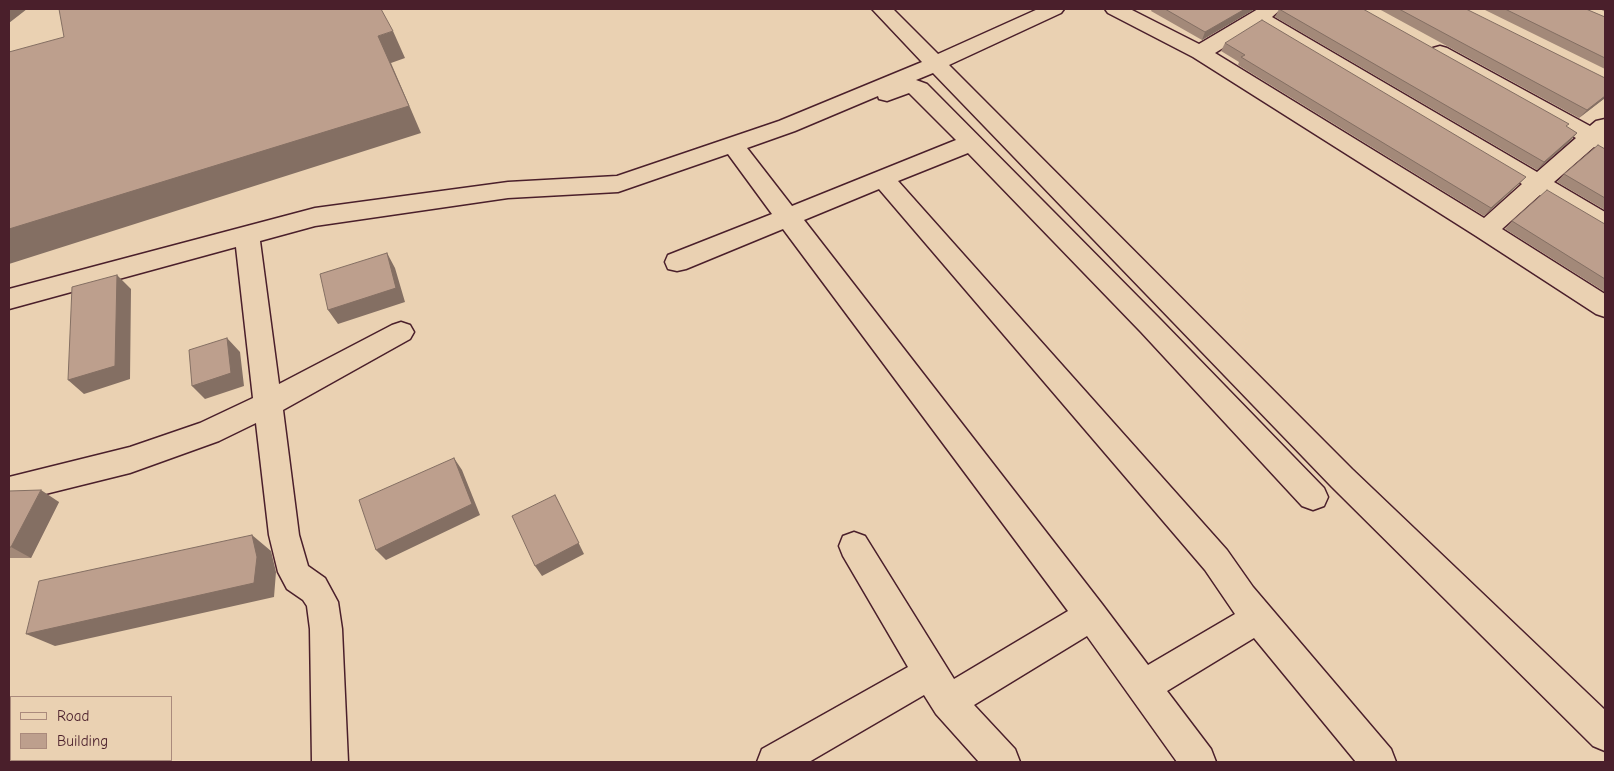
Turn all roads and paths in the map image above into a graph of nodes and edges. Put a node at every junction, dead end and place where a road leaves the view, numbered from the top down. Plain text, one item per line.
1 (882, 9) edge
2 (1054, 9) edge
3 (1115, 9) edge
4 (1264, 13) edge
5 (1421, 42) edge
6 (1200, 54) junction
7 (937, 63) junction
8 (1601, 135) edge
9 (972, 143) junction
10 (736, 149) junction
11 (884, 179) junction
12 (1538, 183) junction
13 (632, 193) dead end
14 (789, 218) junction
15 (1605, 223) edge
16 (1485, 230) junction
17 (247, 234) junction
18 (677, 262) dead end
19 (9, 299) edge
20 (1605, 307) edge
21 (401, 332) dead end
22 (268, 404) junction
23 (9, 490) edge
24 (1313, 497) dead end
25 (854, 546) dead end
26 (1091, 615) junction
27 (1258, 617) junction
28 (931, 672) junction
29 (1143, 687) junction
30 (948, 702) junction
31 (1605, 734) edge
32 (330, 762) edge
33 (775, 762) edge
34 (1002, 762) edge
35 (1198, 762) edge
36 (1378, 762) edge

1 - 7 street
2 - 7 street
3 - 6 street
4 - 6 street
4 - 12 street
5 - 8 street
6 - 16 street
7 - 10 street
7 - 31 street
8 - 12 street
9 - 10 street
9 - 11 street
9 - 24 street
10 - 13 street
10 - 14 street
10 - 17 street
11 - 14 street
11 - 27 street
12 - 15 street
12 - 16 street
14 - 18 street
14 - 26 street
16 - 20 street
17 - 19 street
17 - 22 street
21 - 22 street
22 - 23 street
22 - 32 street
25 - 28 street
26 - 29 street
26 - 30 street
27 - 29 street
27 - 36 street
28 - 30 street
28 - 33 street
29 - 35 street
30 - 34 street

